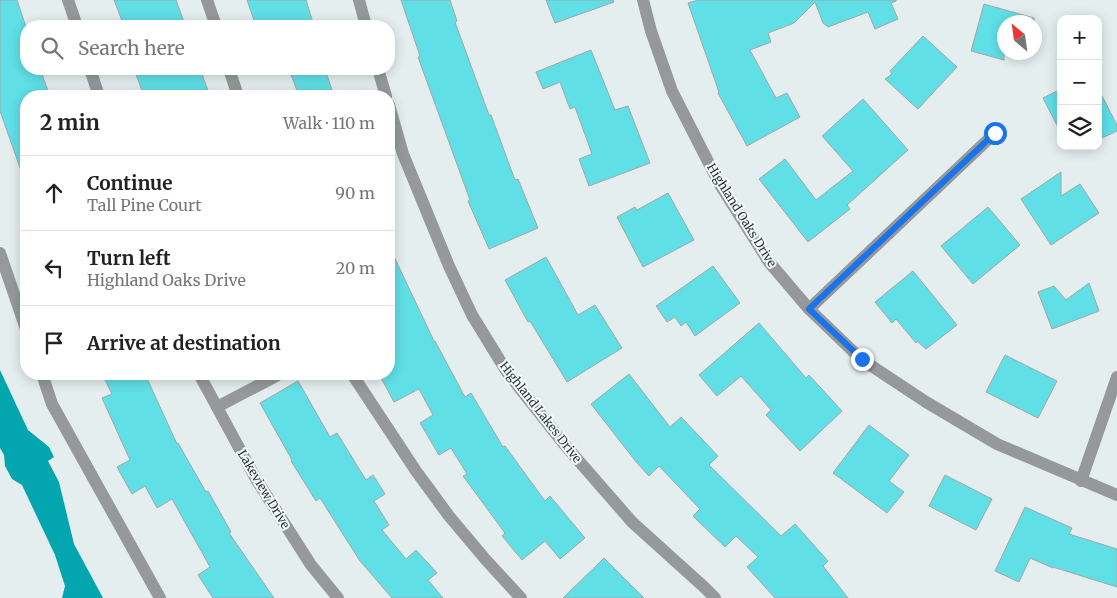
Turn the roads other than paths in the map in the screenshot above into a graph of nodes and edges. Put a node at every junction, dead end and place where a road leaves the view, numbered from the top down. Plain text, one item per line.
1 (68, 0) edge
2 (207, 0) edge
3 (359, 0) edge
4 (643, 0) edge
5 (75, 20) edge
6 (214, 20) edge
7 (364, 20) edge
8 (92, 75) edge
9 (231, 75) edge
10 (380, 75) edge
11 (97, 90) edge
12 (236, 90) edge
13 (384, 90) edge
14 (395, 126) edge
15 (995, 133) dead end
16 (0, 253) edge
17 (809, 309) junction
18 (20, 311) edge
19 (1117, 377) edge
20 (44, 380) edge
21 (202, 380) edge
22 (268, 380) edge
23 (356, 380) edge
24 (216, 407) junction
25 (1081, 481) junction
26 (1117, 495) edge
27 (160, 598) edge
28 (338, 598) edge
29 (521, 598) edge
30 (715, 598) edge

1 - 5 street
2 - 6 street
3 - 7 street
4 - 17 street, Highland Oaks Drive
8 - 11 street
9 - 12 street
10 - 13 street
14 - 30 street, Highland Lakes Drive
15 - 17 street
16 - 18 street
17 - 25 street, Highland Oaks Drive
19 - 25 street
20 - 27 street
21 - 24 street, Lakeview Drive
22 - 24 street
23 - 29 street
24 - 28 street, Lakeview Drive
25 - 26 street, Highland Oaks Drive

